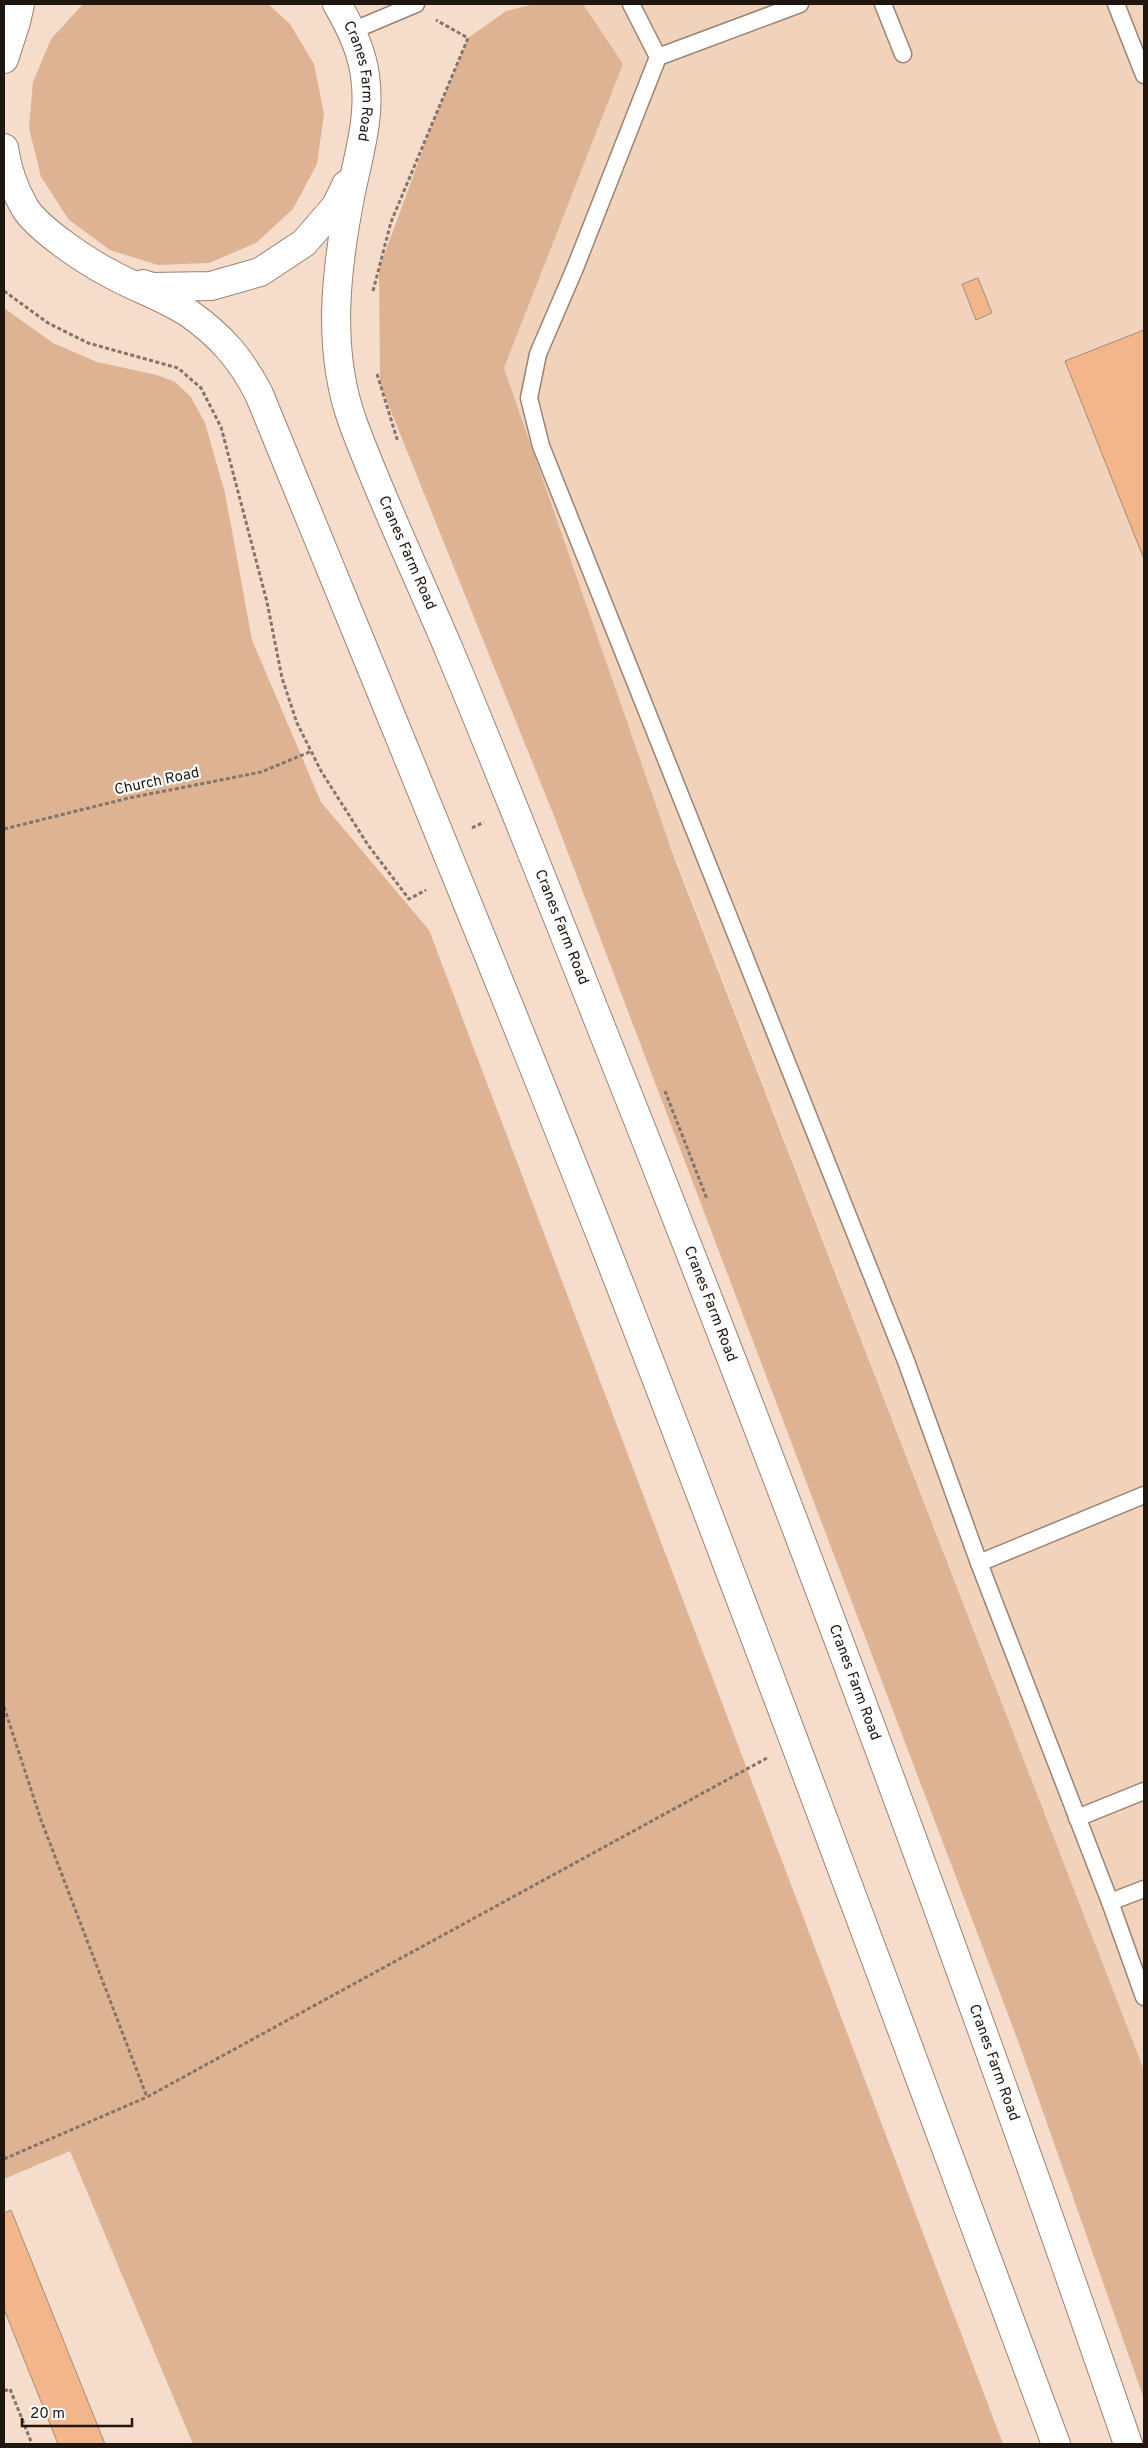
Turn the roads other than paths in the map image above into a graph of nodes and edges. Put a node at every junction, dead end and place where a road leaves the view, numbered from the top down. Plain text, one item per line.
1 (337, 4) edge
2 (631, 4) edge
3 (800, 4) edge
4 (883, 4) edge
5 (1116, 4) edge
6 (413, 5) edge
7 (22, 10) edge
8 (352, 31) junction
9 (904, 54) dead end
10 (658, 57) junction
11 (4, 59) edge
12 (1144, 75) edge
13 (4, 148) edge
14 (357, 164) junction
15 (108, 273) junction
16 (1144, 1495) edge
17 (979, 1564) junction
18 (1144, 1791) edge
19 (1078, 1818) junction
20 (1144, 1889) edge
21 (1110, 1902) junction
22 (1141, 1976) edge
23 (1144, 1997) edge
24 (1056, 2444) edge
25 (1128, 2444) edge

1 - 8 main road, Cranes Farm Road
2 - 10 lane
3 - 10 lane
4 - 9 lane
5 - 12 lane
6 - 8 lane
7 - 11 main road
8 - 14 main road, Cranes Farm Road
10 - 17 lane
13 - 15 main road, Cranes Farm Road
14 - 15 main road, Cranes Farm Road
14 - 25 main road, Cranes Farm Road
15 - 24 main road, Cranes Farm Road
16 - 17 lane
17 - 19 lane
18 - 19 lane
19 - 21 lane
20 - 21 lane
21 - 22 lane
22 - 23 lane

